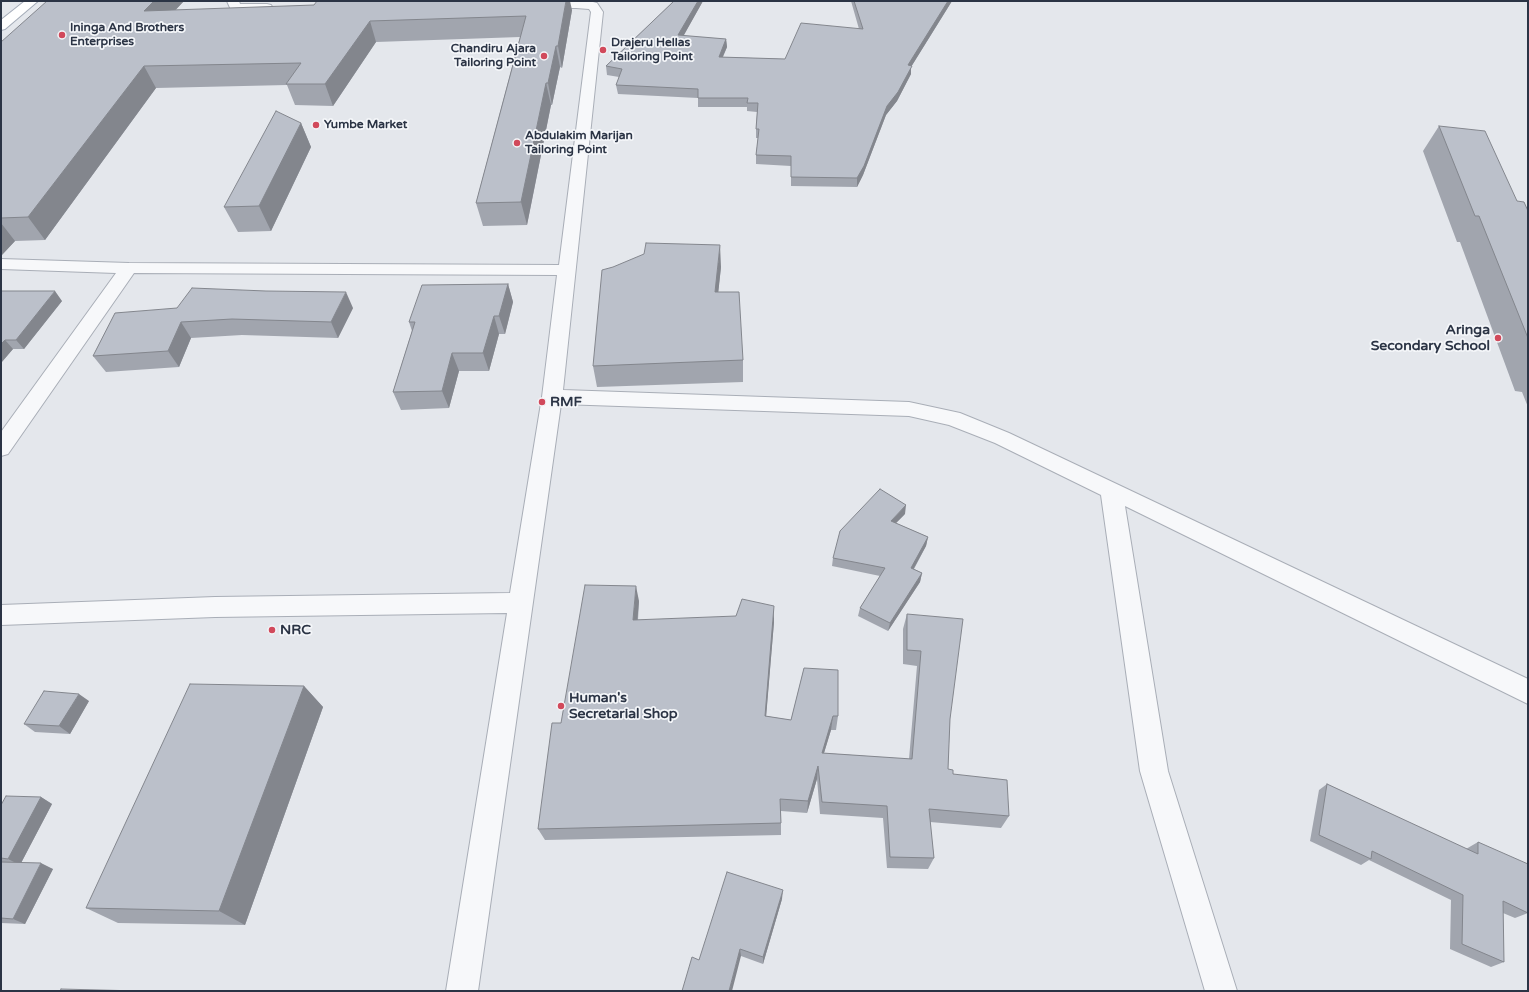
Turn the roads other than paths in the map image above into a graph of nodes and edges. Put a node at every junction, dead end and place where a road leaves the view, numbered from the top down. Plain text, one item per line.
1 (32, 1) edge
2 (233, 1) edge
3 (522, 4) edge
4 (287, 8) edge
5 (1, 26) edge
6 (1, 264) edge
7 (129, 268) junction
8 (566, 270) junction
9 (552, 397) junction
10 (1, 448) edge
11 (1111, 490) junction
12 (521, 603) junction
13 (1, 615) edge
14 (1528, 692) edge
15 (462, 991) edge
16 (1221, 991) edge

1 - 5 main road
2 - 4 street
3 - 8 street
6 - 7 street
7 - 8 street
7 - 10 street
8 - 9 street
9 - 11 street
9 - 12 street
11 - 14 street
11 - 16 street
12 - 13 street
12 - 15 street

